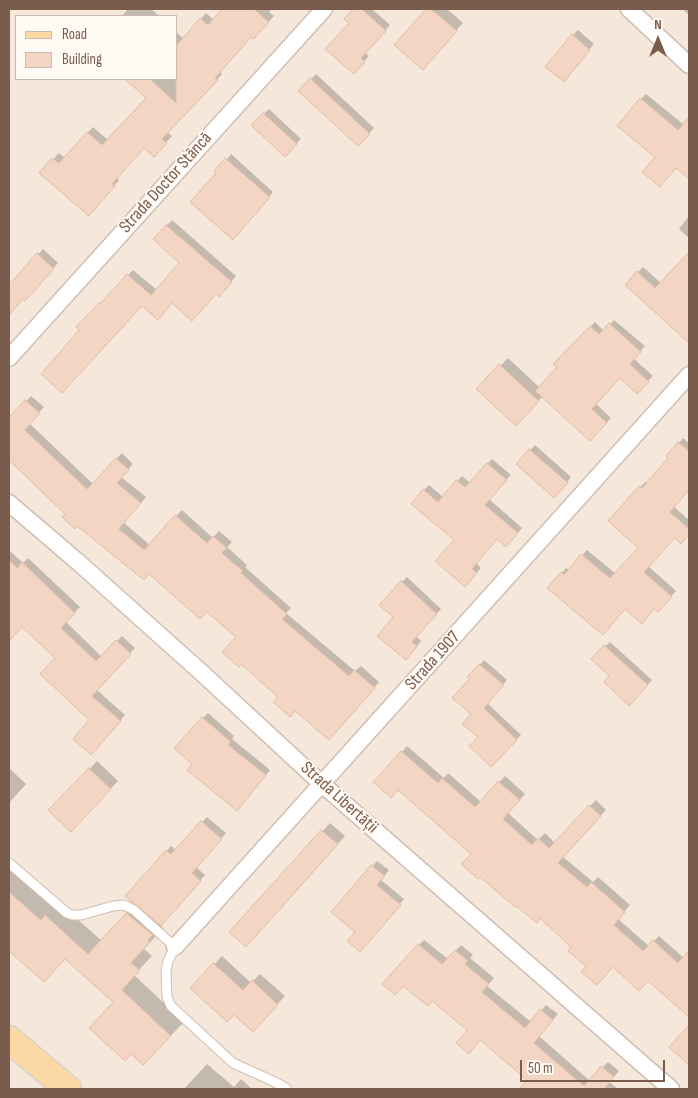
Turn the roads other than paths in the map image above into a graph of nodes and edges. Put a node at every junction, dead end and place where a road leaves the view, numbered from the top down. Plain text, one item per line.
1 (324, 9) edge
2 (629, 9) edge
3 (689, 65) edge
4 (9, 358) edge
5 (689, 375) edge
6 (9, 504) edge
7 (322, 784) junction
8 (9, 863) edge
9 (175, 947) junction
10 (9, 1039) edge
11 (68, 1089) edge
12 (287, 1089) edge
13 (671, 1089) edge

1 - 4 street, Strada Doctor Stâncă
2 - 3 street
5 - 7 street, Strada 1907
6 - 7 street, Strada Libertății
7 - 9 street, Strada 1907
7 - 13 street, Strada Libertății
8 - 9 lane
9 - 12 lane
10 - 11 main road

